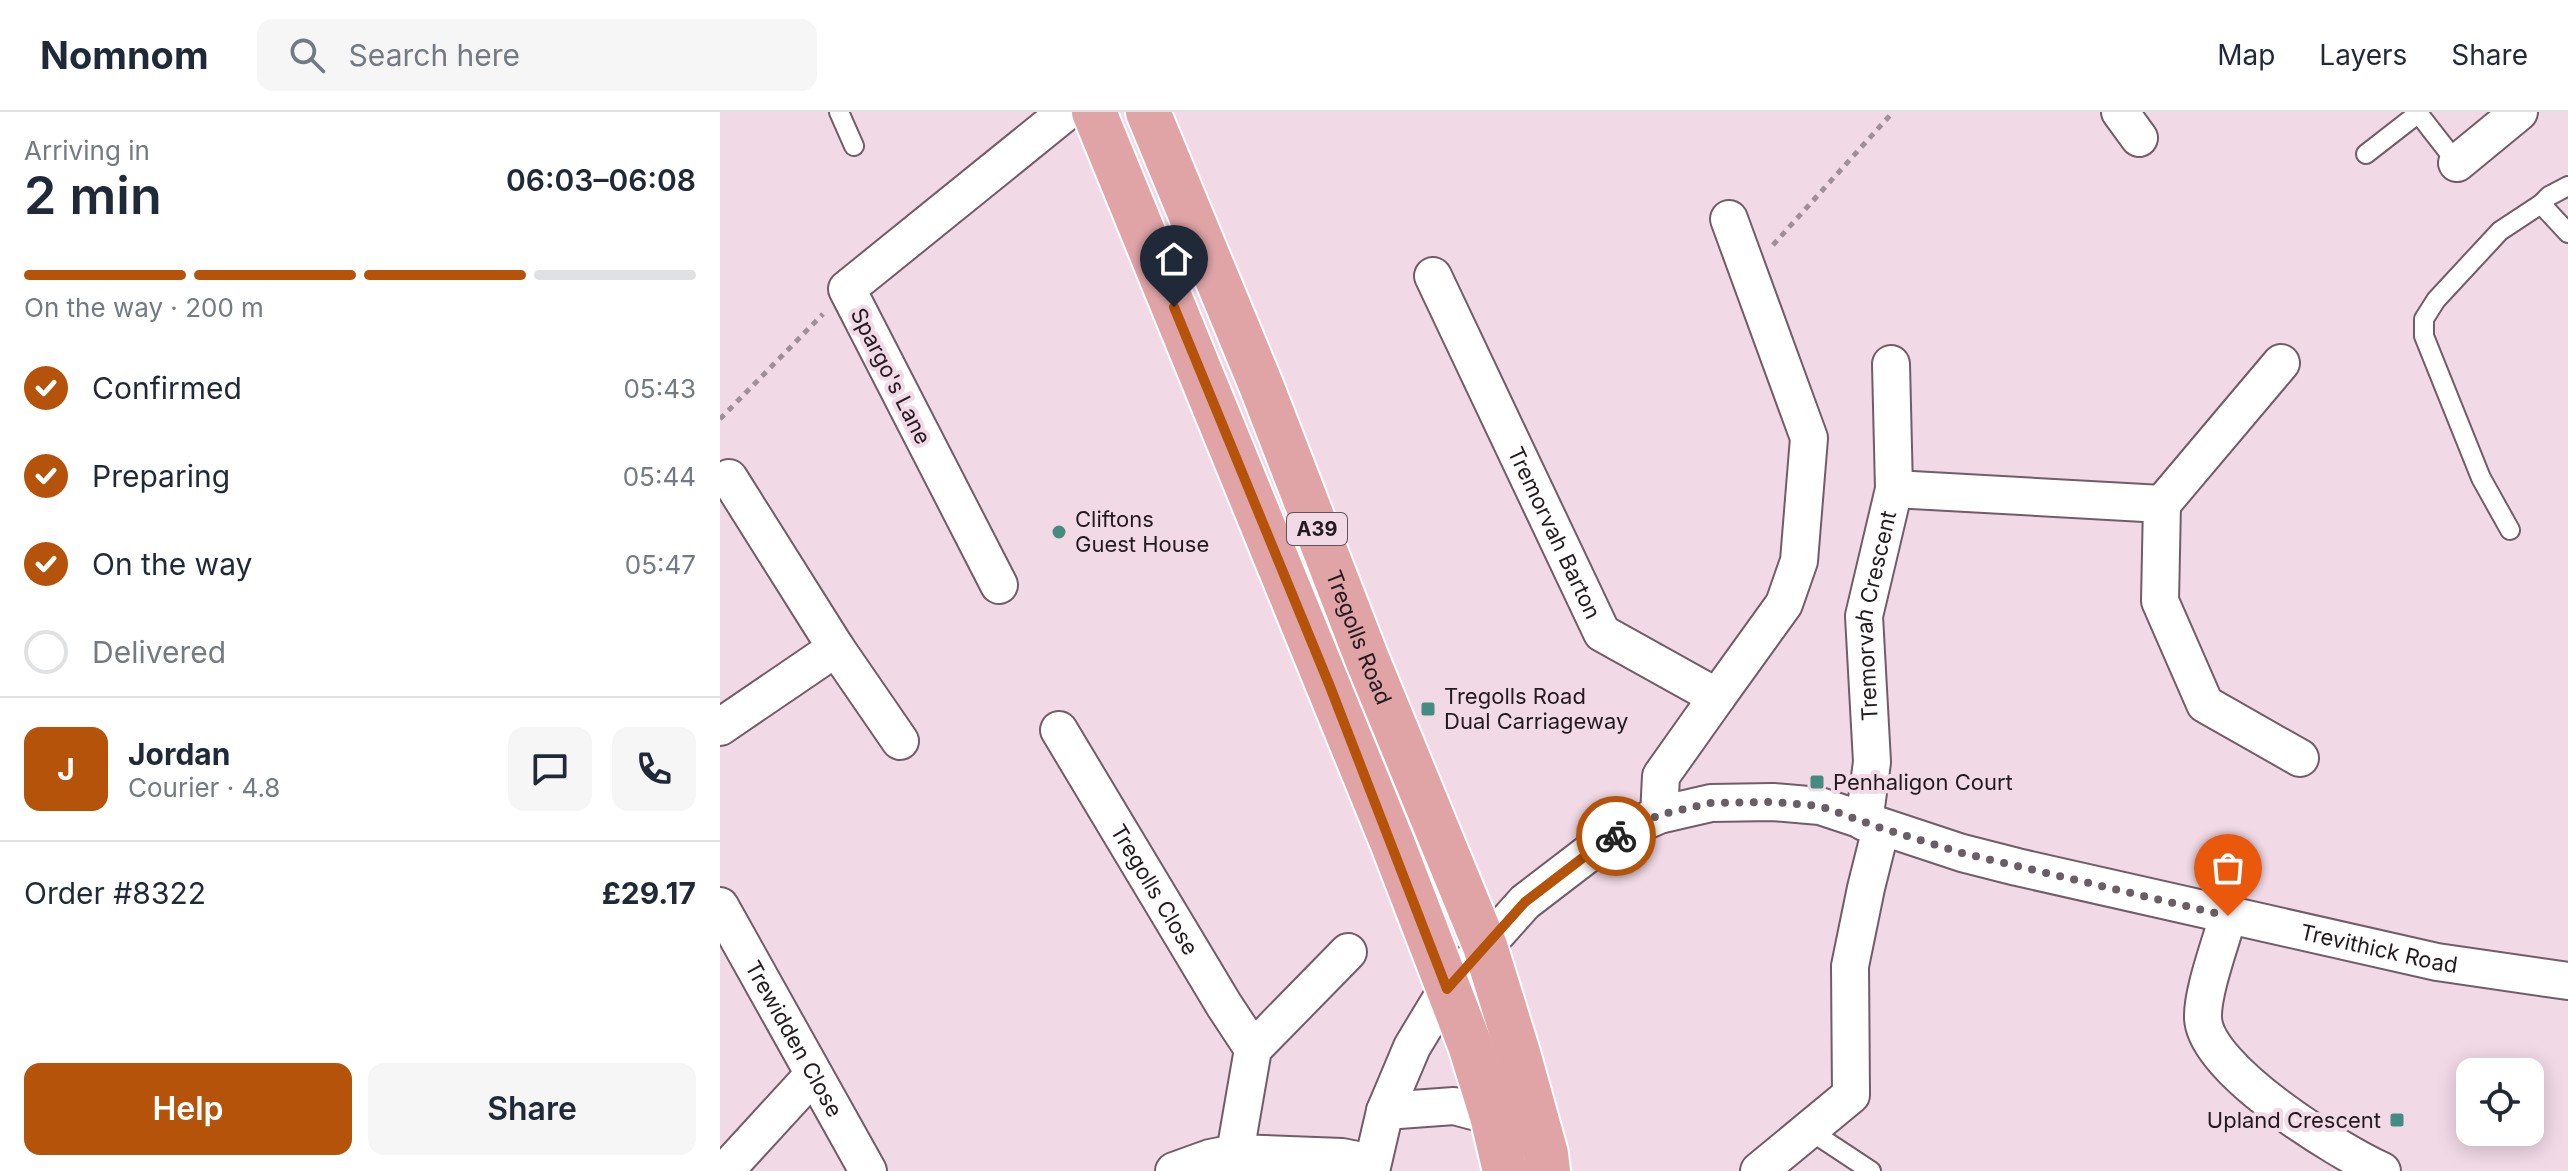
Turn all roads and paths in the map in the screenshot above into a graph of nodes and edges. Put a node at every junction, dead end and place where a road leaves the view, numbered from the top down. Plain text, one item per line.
1 (839, 112) edge
2 (1066, 112) edge
3 (1094, 112) edge
4 (1893, 112) edge
5 (2419, 112) edge
6 (2519, 112) edge
7 (1161, 124) edge
8 (854, 146) dead end
9 (2366, 154) dead end
10 (2457, 163) joint
11 (2568, 186) edge
12 (2541, 204) junction
13 (1729, 219) dead end
14 (2568, 233) edge
15 (1748, 272) junction
16 (1433, 276) dead end
17 (847, 289) junction
18 (2281, 363) dead end
19 (1891, 364) dead end
20 (720, 419) edge
21 (729, 478) dead end
22 (1894, 489) junction
23 (2162, 504) junction
24 (2510, 530) dead end
25 (999, 585) dead end
26 (836, 648) junction
27 (1717, 697) junction
28 (720, 727) edge
29 (1059, 730) dead end
30 (900, 741) dead end
31 (2300, 758) dead end
32 (1659, 815) junction
33 (1872, 825) junction
34 (720, 906) edge
35 (2228, 916) junction
36 (1485, 946) junction
37 (1348, 952) dead end
38 (2568, 981) edge
39 (1447, 989) junction
40 (1253, 1049) junction
41 (813, 1075) junction
42 (1385, 1111) junction
43 (1492, 1116) junction
44 (1809, 1130) junction
45 (1235, 1153) junction
46 (1372, 1167) edge
47 (725, 1171) edge
48 (868, 1171) edge
49 (1174, 1171) edge
50 (1505, 1171) edge
51 (1548, 1171) edge
52 (1759, 1171) edge
53 (1871, 1171) edge
54 (2382, 1171) edge

1 - 8 lane
2 - 17 street, Spargo's Lane
3 - 39 highway, Tregolls Road / A39
4 - 15 path
5 - 9 lane
5 - 10 lane
6 - 10 street
7 - 36 highway, Tregolls Road / A39
11 - 12 lane
12 - 14 lane
12 - 24 lane
13 - 15 street
15 - 27 street
16 - 27 street, Tremorvah Barton
17 - 20 path
17 - 25 street, Spargo's Lane
18 - 23 street
19 - 22 street
21 - 26 street
22 - 23 street, Tremorvah Crescent
22 - 33 street, Tremorvah Crescent
23 - 31 street
26 - 28 street
26 - 30 street
27 - 32 street
29 - 40 street, Tregolls Close
32 - 33 street, Trevithick Road
32 - 36 street, Trevithick Road
33 - 35 street, Trevithick Road
33 - 44 street
34 - 41 street, Trewidden Close
35 - 38 street, Trevithick Road
35 - 54 street
36 - 39 street, Trevithick Road
36 - 51 highway, Tregolls Road / A39
37 - 40 street
39 - 42 street, Trevithick Road
39 - 43 highway, Tregolls Road / A39
40 - 45 street
41 - 47 street
41 - 48 street, Trewidden Close
42 - 43 street
42 - 46 street, Trevithick Road
43 - 50 highway, Tregolls Road / A39
44 - 52 street
44 - 53 lane
45 - 46 street
45 - 49 street

